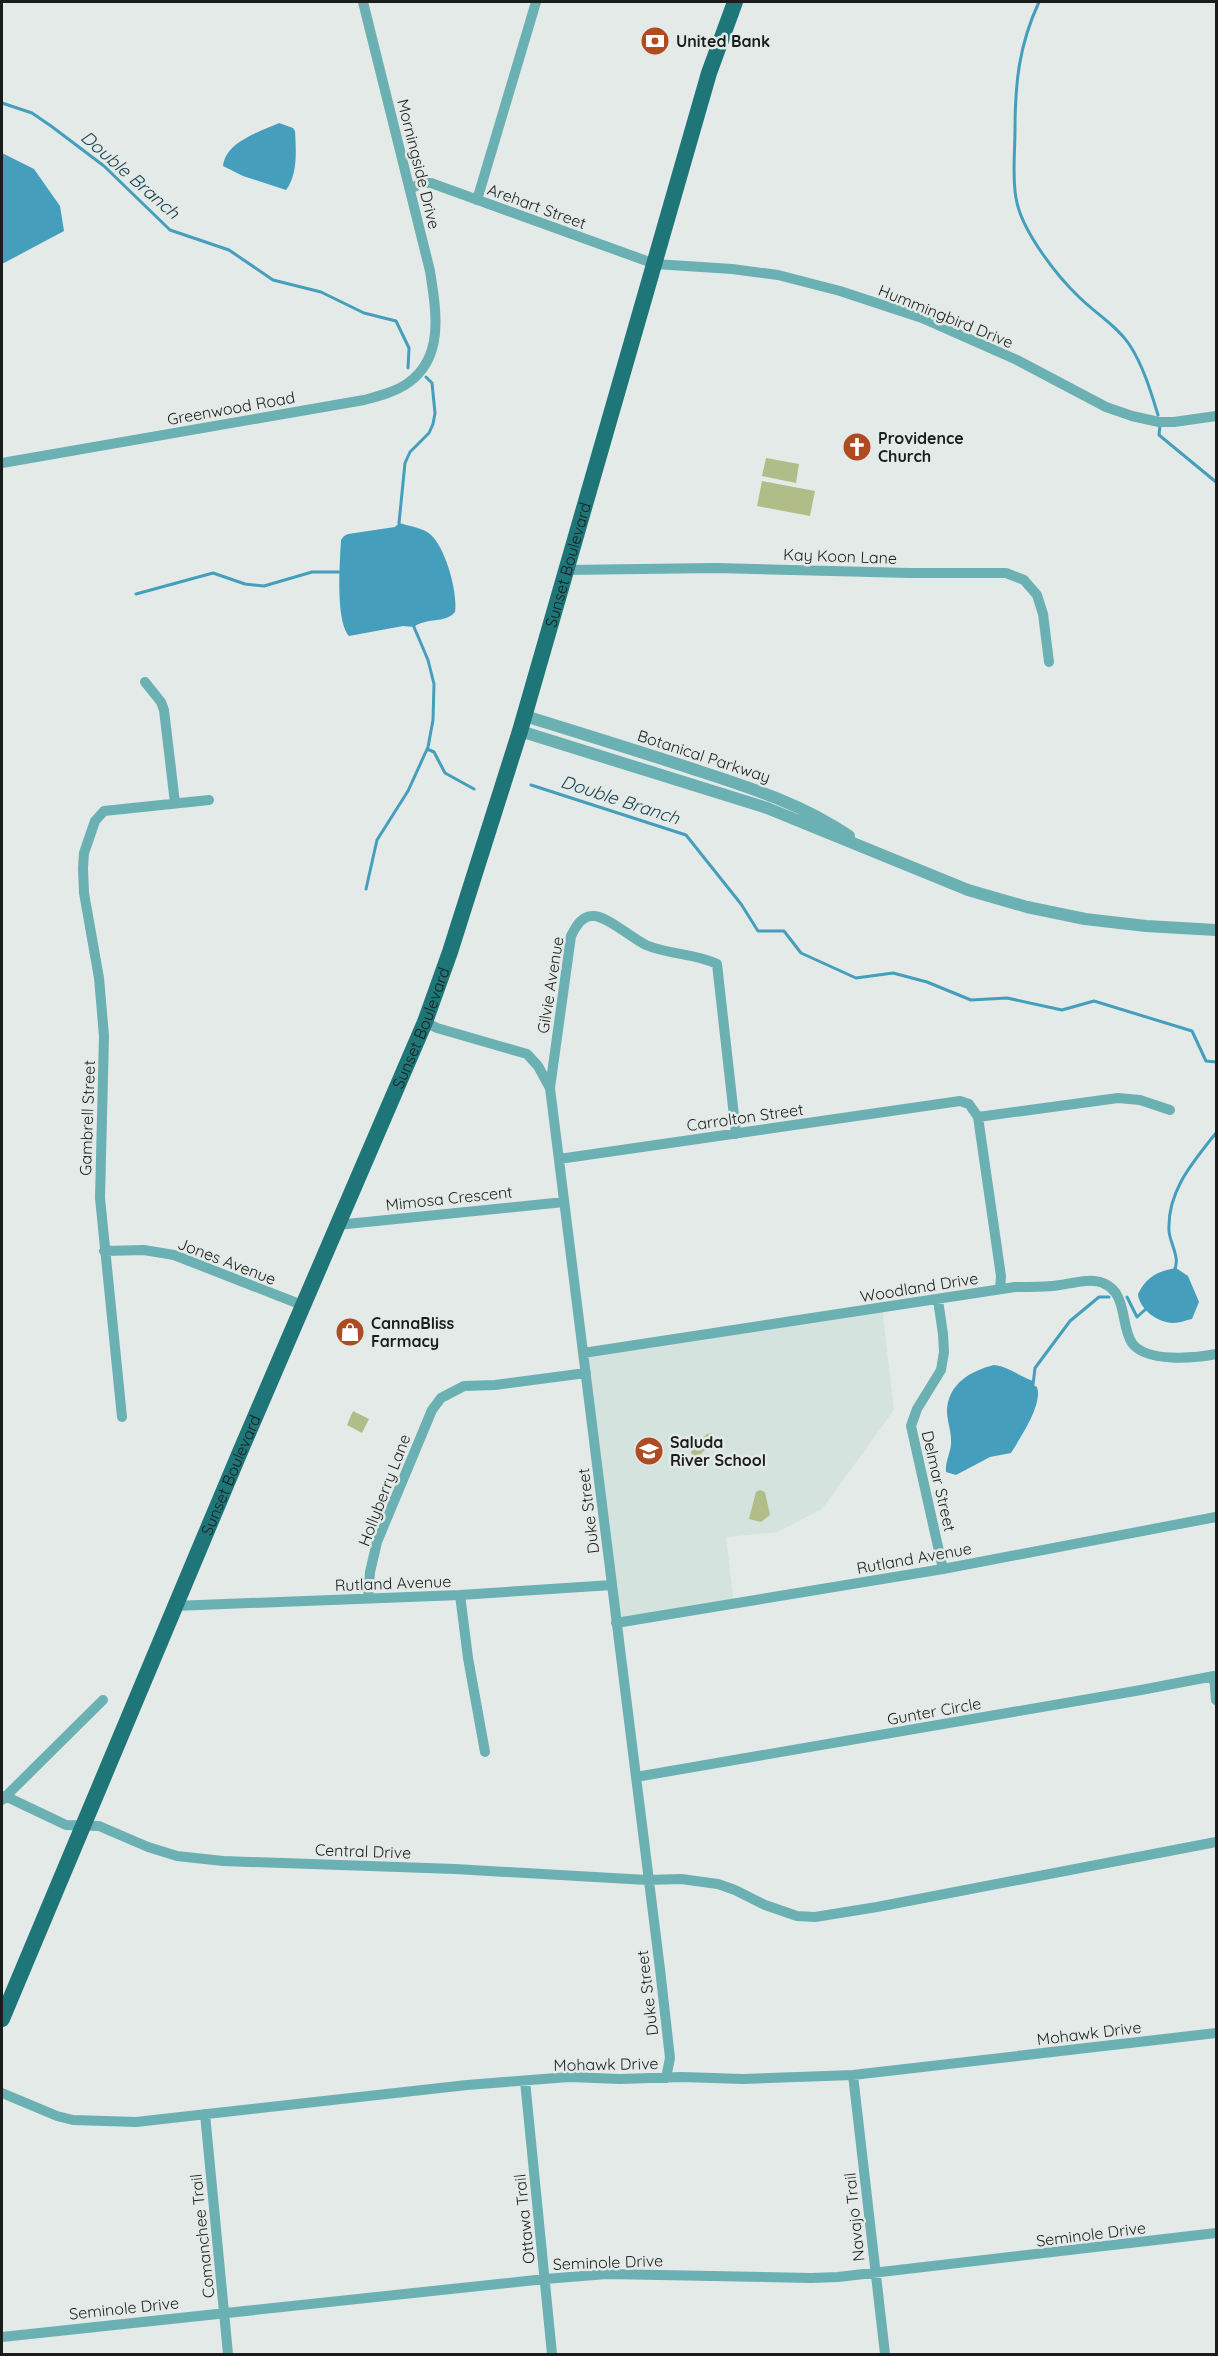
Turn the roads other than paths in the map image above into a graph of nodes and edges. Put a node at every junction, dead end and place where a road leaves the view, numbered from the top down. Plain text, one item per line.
1 (363, 2) edge
2 (536, 2) edge
3 (735, 2) edge
4 (410, 189) junction
5 (477, 200) junction
6 (655, 264) junction
7 (435, 336) joint
8 (1216, 417) edge
9 (2, 463) edge
10 (565, 570) junction
11 (1049, 662) dead end
12 (145, 682) dead end
13 (523, 723) junction
14 (210, 800) dead end
15 (175, 803) junction
16 (1216, 930) edge
17 (424, 1022) junction
18 (550, 1088) junction
19 (1170, 1110) dead end
20 (978, 1117) junction
21 (736, 1134) junction
22 (559, 1159) junction
23 (564, 1202) junction
24 (337, 1225) junction
25 (104, 1251) junction
26 (1000, 1289) junction
27 (938, 1300) junction
28 (302, 1305) junction
29 (584, 1353) junction
30 (1216, 1354) edge
31 (586, 1373) junction
32 (122, 1417) dead end
33 (1216, 1517) edge
34 (944, 1569) junction
35 (612, 1585) junction
36 (460, 1595) junction
37 (369, 1598) junction
38 (174, 1606) junction
39 (616, 1623) junction
40 (103, 1700) dead end
41 (1216, 1700) edge
42 (485, 1752) dead end
43 (636, 1777) junction
44 (3, 1798) edge
45 (84, 1825) junction
46 (1216, 1842) edge
47 (647, 1880) junction
48 (2, 2019) edge
49 (1216, 2033) edge
50 (853, 2075) junction
51 (666, 2078) junction
52 (525, 2081) junction
53 (2, 2093) edge
54 (205, 2114) junction
55 (1216, 2234) edge
56 (875, 2273) junction
57 (545, 2279) junction
58 (224, 2313) junction
59 (2, 2337) edge
60 (228, 2355) edge
61 (552, 2355) edge
62 (885, 2355) edge

1 - 4 street, Morningside Drive
2 - 5 street
3 - 6 main road, Sunset Boulevard
4 - 5 street, Arehart Street
4 - 7 street, Morningside Drive
5 - 6 street, Arehart Street
6 - 8 street, Hummingbird Drive
6 - 10 main road, Sunset Boulevard
7 - 9 street, Greenwood Road
10 - 11 street, Kay Koon Lane
10 - 13 main road, Sunset Boulevard
12 - 15 street
13 - 16 street, Botanical Parkway
13 - 17 main road, Sunset Boulevard
14 - 15 street
15 - 25 street, Gambrell Street
17 - 18 street, Duke Street
17 - 24 main road, Sunset Boulevard
18 - 21 street, Gilvie Avenue
18 - 22 street, Duke Street
19 - 20 street
20 - 21 street, Carrolton Street
20 - 26 street
21 - 22 street, Carrolton Street
22 - 23 street, Duke Street
23 - 24 street, Mimosa Crescent
23 - 29 street, Duke Street
24 - 28 main road, Sunset Boulevard
25 - 28 street, Jones Avenue
25 - 32 street, Gambrell Street
26 - 27 street, Woodland Drive
26 - 30 street, Woodland Drive
27 - 29 street, Woodland Drive
27 - 34 street, Delmar Street
28 - 38 main road, Sunset Boulevard
29 - 31 street, Duke Street
31 - 35 street, Duke Street
31 - 37 street, Hollyberry Lane
33 - 34 street, Rutland Avenue
34 - 39 street, Rutland Avenue
35 - 36 street, Rutland Avenue
35 - 39 street, Duke Street
36 - 37 street, Rutland Avenue
36 - 42 street
37 - 38 street, Rutland Avenue
38 - 45 main road, Sunset Boulevard
39 - 43 street, Duke Street
40 - 44 street
41 - 43 street, Gunter Circle
43 - 47 street, Duke Street
44 - 45 street, Central Drive
45 - 47 street, Central Drive
45 - 48 main road, Sunset Boulevard
46 - 47 street
47 - 51 street, Duke Street
49 - 50 street, Mohawk Drive
50 - 51 street, Mohawk Drive
50 - 56 street, Navajo Trail
51 - 52 street, Mohawk Drive
52 - 54 street, Mohawk Drive
52 - 57 street, Ottawa Trail
53 - 54 street, Mohawk Drive
54 - 58 street, Comanchee Trail
55 - 56 street, Seminole Drive
56 - 57 street, Seminole Drive
56 - 62 street, Navajo Trail
57 - 58 street, Seminole Drive
57 - 61 street, Ottawa Trail
58 - 59 street, Seminole Drive
58 - 60 street, Comanchee Trail

